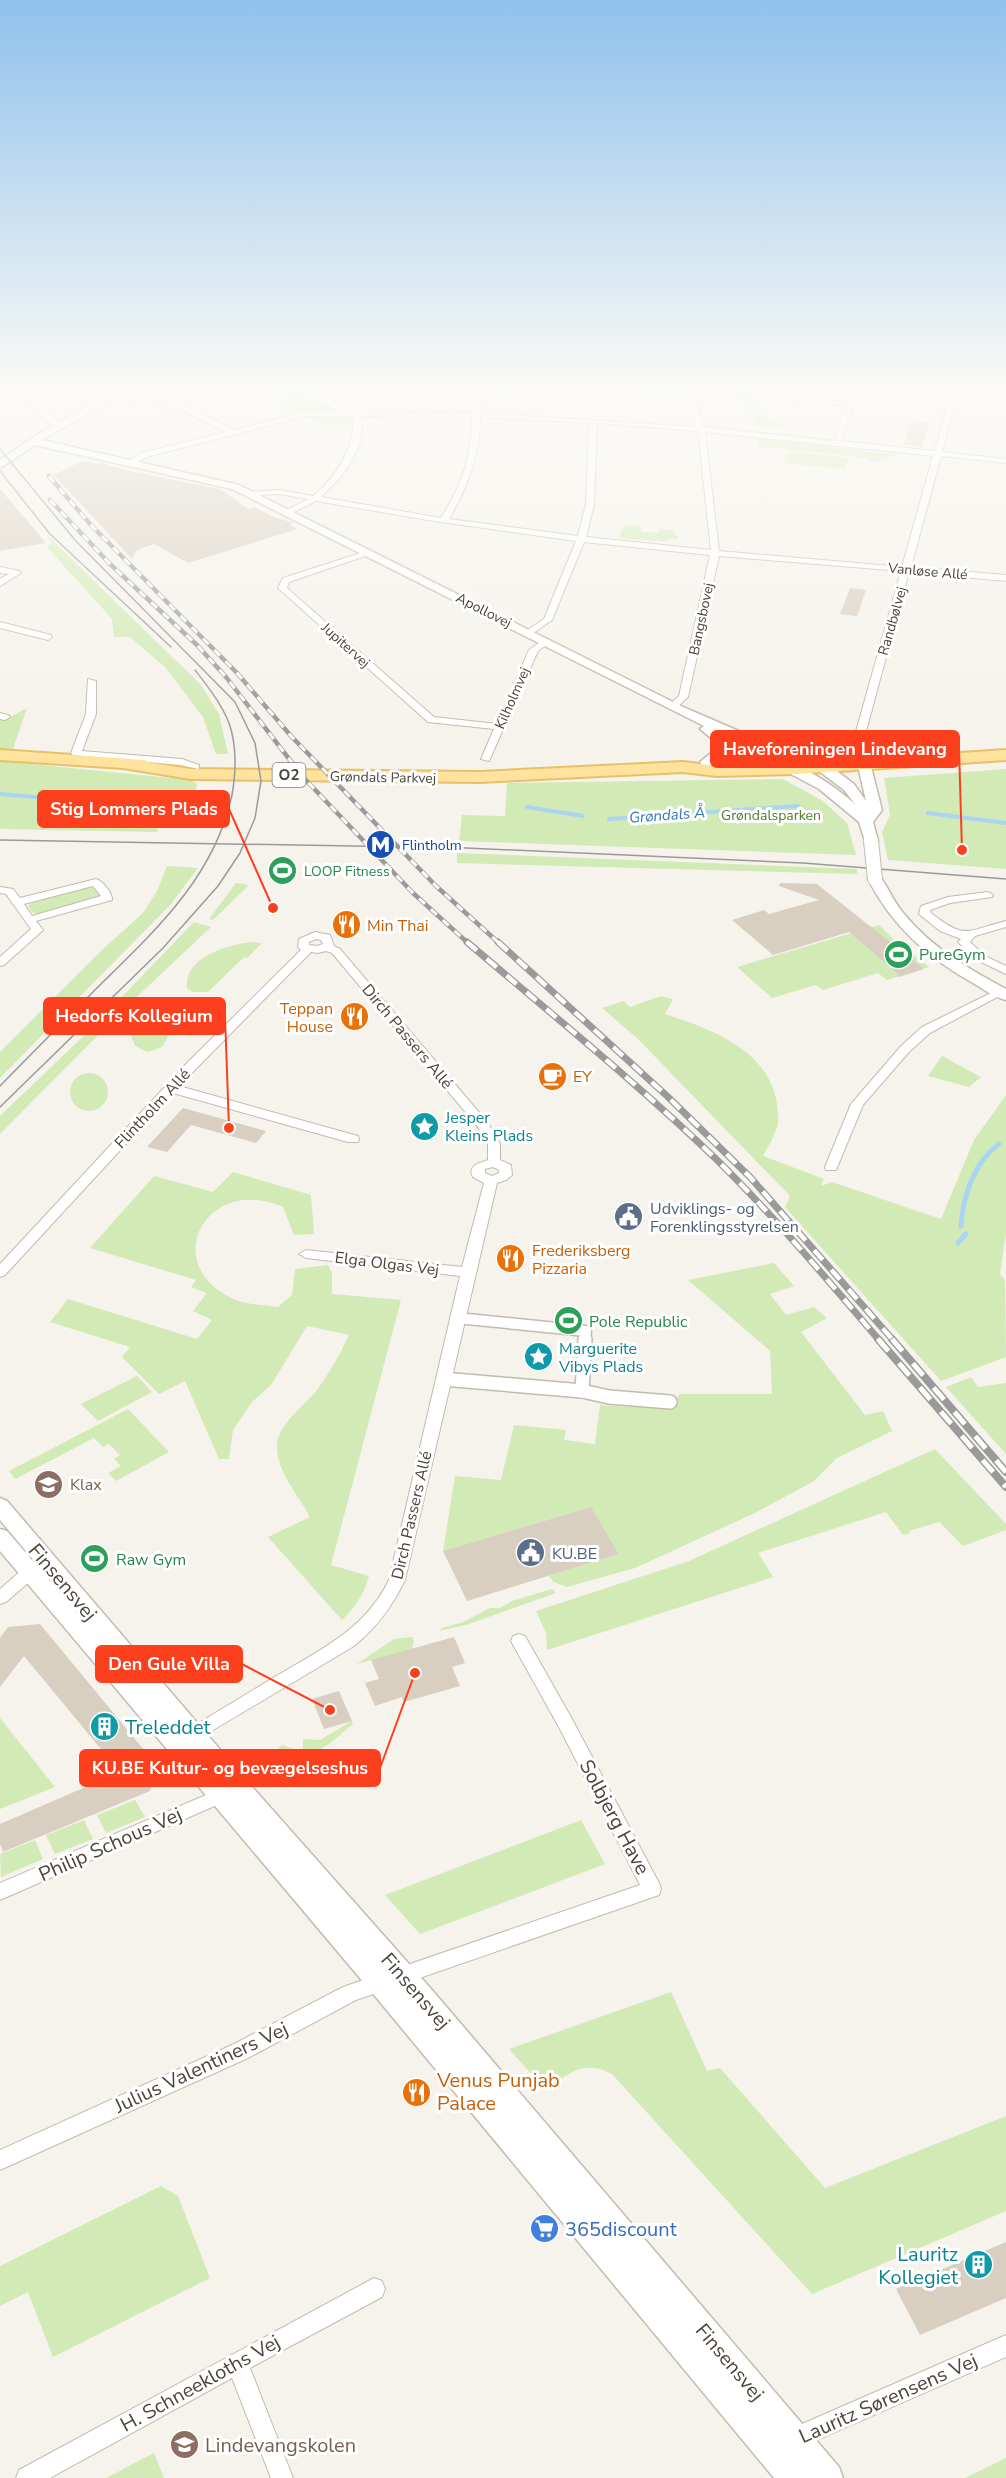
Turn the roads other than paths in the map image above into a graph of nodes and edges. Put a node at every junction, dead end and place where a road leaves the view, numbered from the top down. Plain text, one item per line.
1 (261, 500) edge
2 (313, 500) edge
3 (318, 500) edge
4 (455, 500) edge
5 (590, 500) edge
6 (709, 500) edge
7 (926, 500) edge
8 (288, 513) junction
9 (444, 520) junction
10 (581, 539) junction
11 (370, 553) junction
12 (715, 553) junction
13 (0, 570) edge
14 (907, 570) junction
15 (1006, 578) edge
16 (0, 583) edge
17 (0, 625) edge
18 (529, 633) junction
19 (48, 637) dead end
20 (546, 642) junction
21 (91, 681) dead end
22 (678, 705) junction
23 (499, 727) junction
24 (705, 728) junction
25 (1006, 750) edge
26 (0, 755) edge
27 (1006, 755) edge
28 (486, 759) dead end
29 (768, 760) junction
30 (863, 760) junction
31 (707, 762) junction
32 (796, 763) junction
33 (129, 765) junction
34 (195, 767) junction
35 (683, 767) junction
36 (824, 768) junction
37 (417, 774) junction
38 (866, 824) junction
39 (0, 890) edge
40 (988, 895) dead end
41 (17, 902) junction
42 (29, 920) junction
43 (1006, 924) edge
44 (967, 937) junction
45 (327, 947) joint
46 (0, 963) edge
47 (1006, 971) edge
48 (1003, 994) edge
49 (171, 1088) junction
50 (353, 1139) dead end
51 (831, 1167) dead end
52 (306, 1254) dead end
53 (0, 1272) edge
54 (468, 1272) junction
55 (457, 1318) junction
56 (443, 1379) junction
57 (582, 1391) junction
58 (670, 1402) dead end
59 (0, 1506) edge
60 (0, 1537) edge
61 (38, 1568) junction
62 (0, 1598) edge
63 (519, 1641) dead end
64 (186, 1739) junction
65 (220, 1796) junction
66 (0, 1892) edge
67 (391, 1978) junction
68 (0, 2160) edge
69 (374, 2289) dead end
70 (1006, 2346) edge
71 (237, 2363) junction
72 (783, 2445) junction
73 (814, 2476) edge
74 (27, 2478) edge
75 (282, 2478) edge

1 - 8 street, Apollovej
2 - 8 street
3 - 9 street, Vanløse Allé
4 - 9 street
5 - 10 street
6 - 12 street, Bangsbovej
7 - 14 street, Randbølvej
8 - 11 street, Apollovej
9 - 10 street, Vanløse Allé
10 - 12 street, Vanløse Allé
10 - 18 street
11 - 18 street, Apollovej
11 - 23 street, Jupitervej
12 - 14 street, Vanløse Allé
12 - 22 street, Bangsbovej
13 - 16 street
14 - 15 street, Vanløse Allé
14 - 30 street, Randbølvej
17 - 19 street
18 - 20 street, Apollovej
20 - 22 street, Apollovej
20 - 23 street, Kilholmvej
21 - 34 street, Grøndals Parkvej
22 - 24 street, Apollovej
22 - 32 street, Apollovej
23 - 28 street, Kilholmvej
24 - 29 street, Apollovej
24 - 31 street, Apollovej
25 - 30 main road, Grøndals Parkvej / O2
26 - 33 main road, Grøndals Parkvej / O2
27 - 30 main road, Grøndals Parkvej / O2
29 - 31 main road, Grøndals Parkvej / O2
29 - 32 main road, Grøndals Parkvej / O2
30 - 32 main road, Grøndals Parkvej / O2
30 - 36 main road, Grøndals Parkvej / O2
30 - 38 street
31 - 35 main road, Grøndals Parkvej / O2
32 - 35 main road, Grøndals Parkvej / O2
32 - 36 main road, Grøndals Parkvej / O2
32 - 38 street, Apollovej
33 - 34 main road, Grøndals Parkvej / O2
33 - 37 main road, Grøndals Parkvej / O2
34 - 37 main road, Grøndals Parkvej / O2
35 - 37 main road, Grøndals Parkvej / O2
36 - 38 street
38 - 48 street, bridge
39 - 41 street
40 - 44 street
41 - 42 street
41 - 42 street
42 - 46 street
43 - 44 street
44 - 47 street
45 - 49 street, Flintholm Allé
45 - 54 street, Dirch Passers Allé
48 - 51 street
49 - 50 street
49 - 53 street, Flintholm Allé
52 - 54 street, Elga Olgas Vej
54 - 55 street, Dirch Passers Allé
55 - 56 street, Dirch Passers Allé
55 - 57 street
56 - 57 street
56 - 64 street, Dirch Passers Allé
57 - 58 street
59 - 61 street, Finsensvej
60 - 61 street, Finsensvej
61 - 62 street
61 - 64 street, Finsensvej
63 - 67 street, Solbjerg Have
64 - 65 street, Finsensvej
64 - 67 street, Finsensvej
65 - 66 street, Philip Schous Vej
65 - 67 street, Finsensvej
67 - 68 street, Julius Valentiners Vej
67 - 72 street, Finsensvej
69 - 71 street, H. Schneekloths Vej
70 - 72 street, Lauritz Sørensens Vej
71 - 74 street, H. Schneekloths Vej
71 - 75 street
72 - 73 street, Finsensvej

